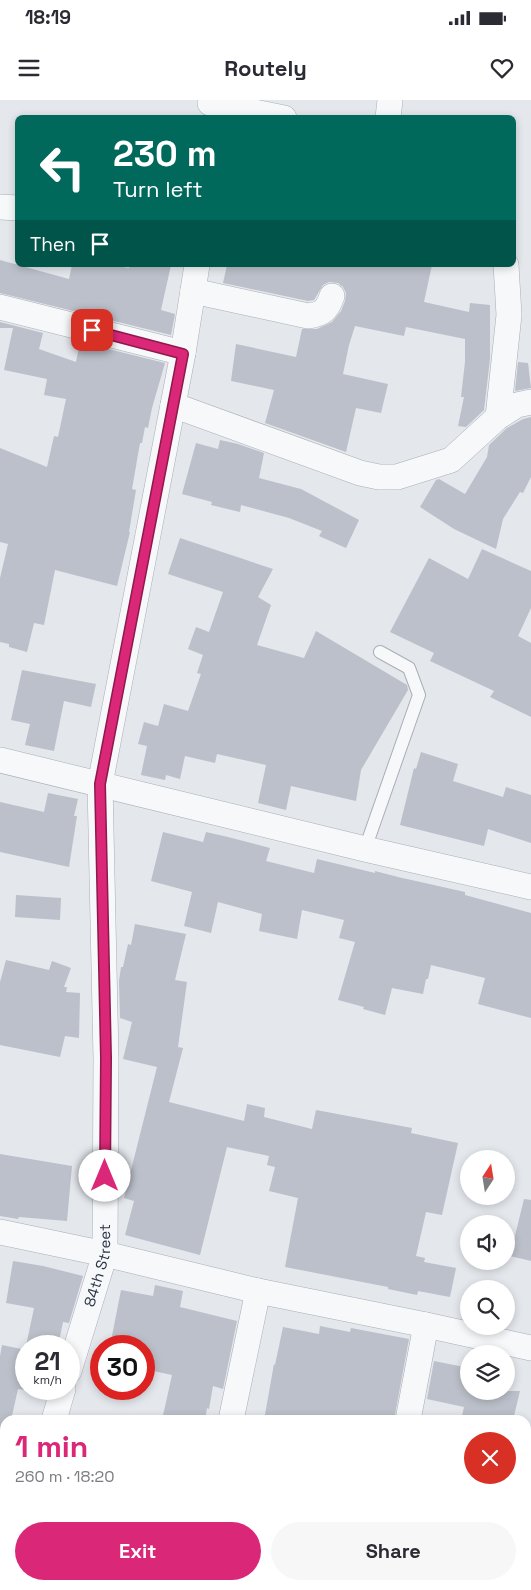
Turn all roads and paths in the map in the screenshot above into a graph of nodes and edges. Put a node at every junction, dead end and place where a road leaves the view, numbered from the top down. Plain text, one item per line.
1 (390, 100) edge
2 (210, 107) edge
3 (264, 115) edge
4 (388, 115) edge
5 (0, 207) edge
6 (15, 208) edge
7 (197, 267) edge
8 (506, 267) edge
9 (193, 291) junction
10 (332, 296) dead end
11 (0, 307) edge
12 (183, 354) junction
13 (531, 402) edge
14 (173, 405) junction
15 (498, 417) junction
16 (380, 652) dead end
17 (0, 760) edge
18 (100, 784) junction
19 (365, 849) junction
20 (531, 888) edge
21 (0, 1232) edge
22 (105, 1254) junction
23 (258, 1292) junction
24 (426, 1325) junction
25 (80, 1335) edge
26 (531, 1348) edge
27 (60, 1400) edge
28 (55, 1415) edge
29 (231, 1415) edge
30 (409, 1415) edge

1 - 4 street
2 - 3 street
5 - 6 street
7 - 9 street, 84th Street
8 - 15 street
9 - 10 street
9 - 12 street, 84th Street
11 - 12 street
12 - 14 street, 84th Street
13 - 15 street
14 - 15 street
14 - 18 street, 84th Street
16 - 19 lane
17 - 18 street
18 - 19 street
18 - 22 street, 84th Street
19 - 20 street
21 - 22 street
22 - 23 street
22 - 25 street, 84th Street
23 - 24 street
23 - 29 street
24 - 26 street
24 - 30 street
27 - 28 street

